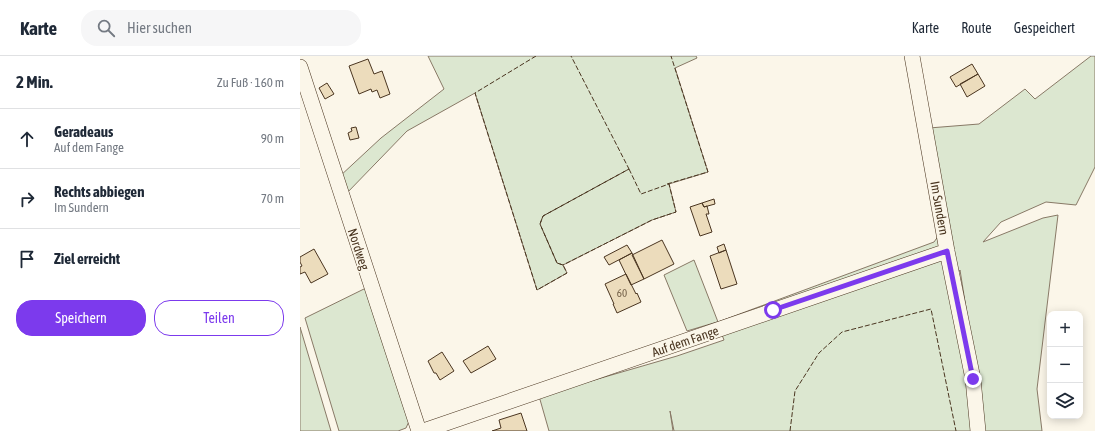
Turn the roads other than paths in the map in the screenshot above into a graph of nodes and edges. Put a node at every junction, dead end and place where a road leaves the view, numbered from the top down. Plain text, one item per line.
1 (912, 56) edge
2 (300, 67) edge
3 (947, 251) junction
4 (419, 431) edge
5 (423, 431) edge
6 (978, 431) edge

1 - 3 street, Im Sundern
2 - 4 street, Nordweg
3 - 5 street, Auf dem Fange
3 - 6 street, Im Sundern

